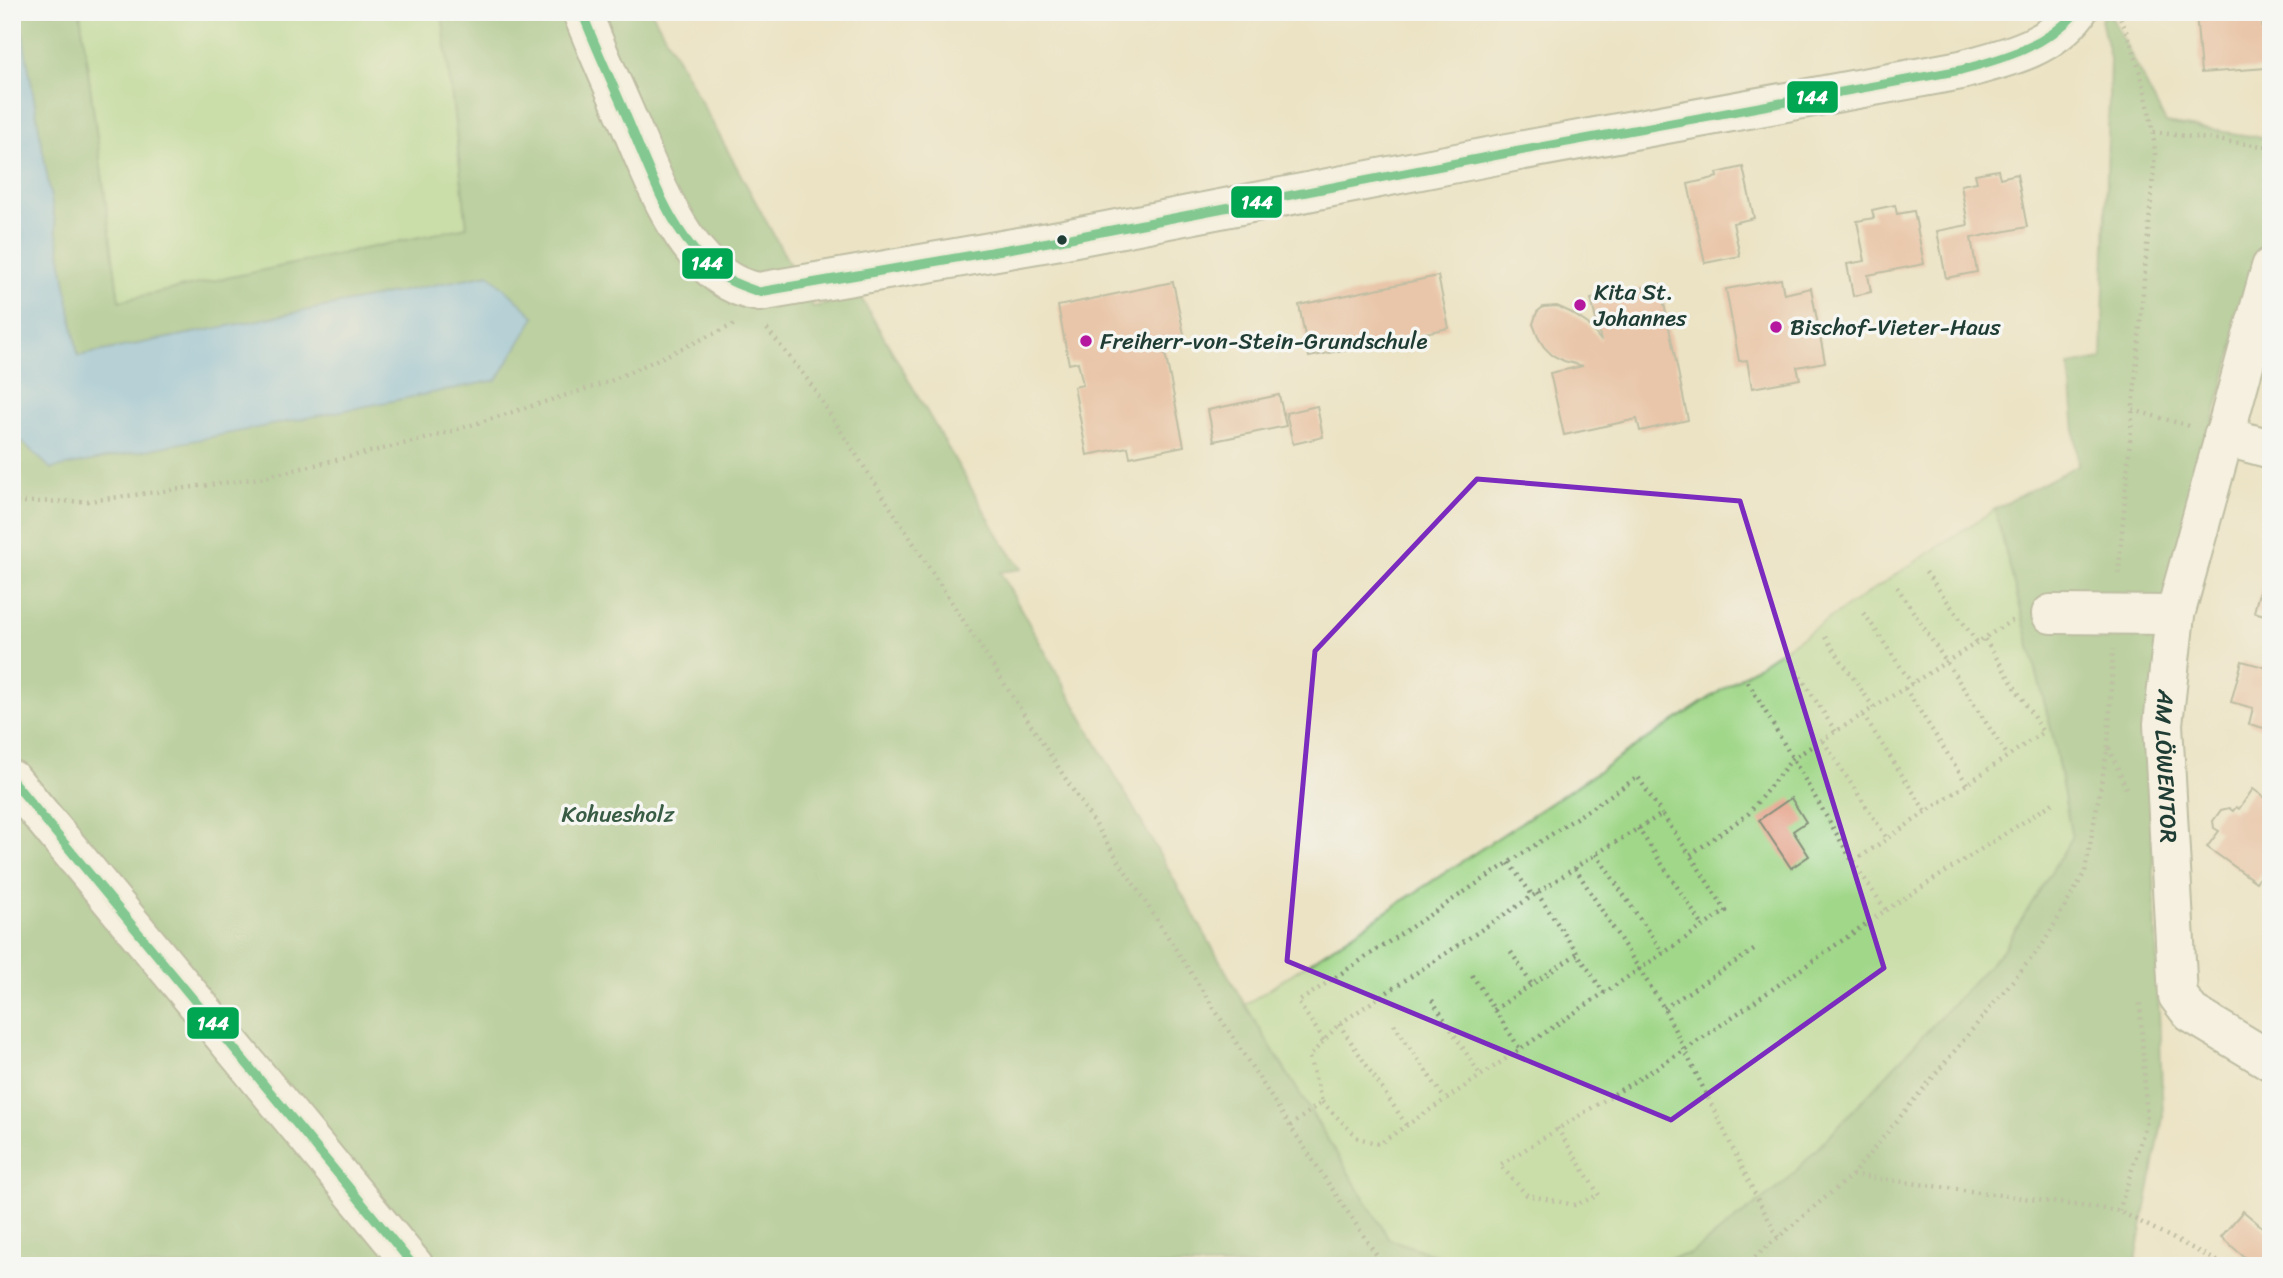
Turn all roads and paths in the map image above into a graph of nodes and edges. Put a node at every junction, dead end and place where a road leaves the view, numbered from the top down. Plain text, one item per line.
1 (582, 12) edge
2 (2117, 12) edge
3 (2067, 23) edge
4 (2154, 132) junction
5 (2271, 147) edge
6 (2271, 267) edge
7 (757, 303) junction
8 (2133, 410) junction
9 (2223, 436) junction
10 (2271, 449) edge
11 (14, 503) edge
12 (1926, 572) dead end
13 (1897, 587) dead end
14 (1864, 613) dead end
15 (2051, 614) joint
16 (2115, 614) junction
17 (2175, 615) junction
18 (1825, 637) dead end
19 (1984, 638) junction
20 (1977, 642) junction
21 (1789, 659) dead end
22 (1946, 662) junction
23 (1748, 682) dead end
24 (1912, 684) junction
25 (1905, 688) junction
26 (1874, 708) junction
27 (1863, 715) junction
28 (1836, 732) junction
29 (1823, 740) junction
30 (2108, 746) junction
31 (2008, 755) junction
32 (1792, 759) junction
33 (12, 780) edge
34 (1967, 784) junction
35 (2127, 798) dead end
36 (2053, 803) dead end
37 (1926, 812) junction
38 (1662, 814) junction
39 (1638, 828) junction
40 (1887, 838) junction
41 (1596, 854) junction
42 (1690, 855) junction
43 (1853, 862) junction
44 (1509, 863) junction
45 (1575, 868) junction
46 (1535, 895) junction
47 (1886, 910) junction
48 (1703, 926) junction
49 (1757, 948) dead end
50 (1511, 952) dead end
51 (1663, 953) junction
52 (1577, 954) junction
53 (1640, 969) junction
54 (1472, 975) dead end
55 (1532, 985) junction
56 (1604, 993) junction
57 (1432, 1000) dead end
58 (2139, 1000) dead end
59 (1664, 1008) junction
60 (1494, 1010) junction
61 (1339, 1024) junction
62 (1394, 1024) dead end
63 (1324, 1040) junction
64 (1520, 1049) junction
65 (1685, 1050) junction
66 (2271, 1061) edge
67 (1481, 1076) junction
68 (1445, 1099) junction
69 (1322, 1102) junction
70 (1290, 1126) junction
71 (1407, 1126) junction
72 (1558, 1128) junction
73 (1852, 1175) junction
74 (2119, 1211) junction
75 (1778, 1237) junction
76 (414, 1266) edge
77 (1384, 1266) edge
78 (1744, 1266) edge
79 (2227, 1266) edge

1 - 7 street
2 - 4 path
3 - 7 street
4 - 5 path
4 - 8 path
6 - 9 street, AM LÖWENTOR
7 - 11 path
7 - 70 path
8 - 9 path
8 - 16 path
9 - 10 street
9 - 17 street, AM LÖWENTOR
12 - 20 path
13 - 22 path
14 - 24 path
15 - 16 street
15 - 19 path
16 - 17 street
16 - 30 path
17 - 66 street, AM LÖWENTOR
18 - 26 path
19 - 20 path
19 - 31 path
20 - 22 path
21 - 28 path
22 - 24 path
22 - 31 path
23 - 32 path
24 - 25 path
25 - 26 path
25 - 34 path
26 - 27 path
27 - 28 path
27 - 37 path
28 - 29 path
29 - 32 path
29 - 40 path
30 - 35 path
30 - 73 path
31 - 34 path
32 - 42 path
32 - 43 path
33 - 76 street
34 - 37 path
36 - 47 path
37 - 40 path
38 - 39 path
38 - 42 path
38 - 44 path
39 - 41 path
39 - 48 path
40 - 43 path
41 - 45 path
41 - 51 path
42 - 48 path
43 - 47 path
44 - 46 path
44 - 63 path
45 - 46 path
45 - 53 path
46 - 52 path
46 - 61 path
47 - 65 path
48 - 51 path
49 - 59 path
50 - 55 path
51 - 53 path
52 - 55 path
52 - 56 path
53 - 56 path
53 - 59 path
54 - 60 path
55 - 60 path
56 - 64 path
57 - 67 path
58 - 74 path
59 - 65 path
60 - 64 path
61 - 63 path
61 - 71 path
62 - 68 path
63 - 69 path
64 - 67 path
65 - 72 path
65 - 75 path
67 - 68 path
68 - 71 path
69 - 70 path
69 - 71 path
70 - 77 path
72 - 72 path
73 - 74 path
73 - 75 path
74 - 79 path
75 - 78 path

